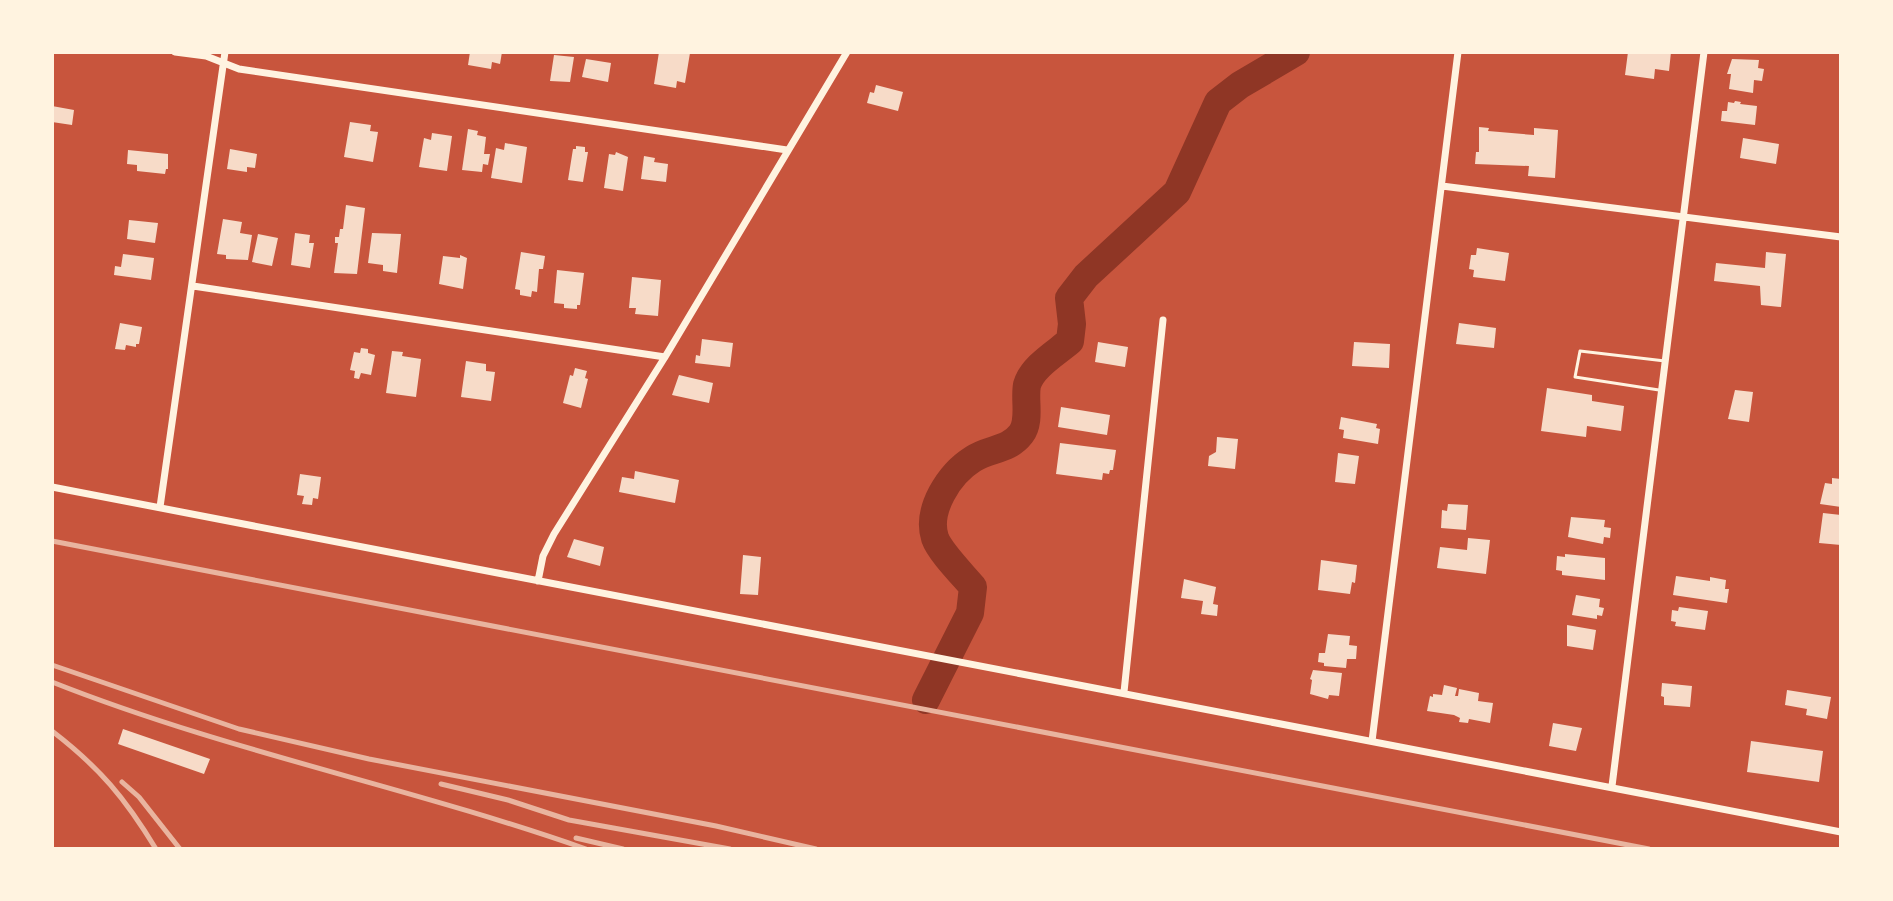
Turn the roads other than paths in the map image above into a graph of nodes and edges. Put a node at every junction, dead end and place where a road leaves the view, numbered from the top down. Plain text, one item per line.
1 (175, 52) edge
2 (225, 52) edge
3 (847, 52) edge
4 (1458, 52) edge
5 (1704, 52) edge
6 (224, 63) junction
7 (787, 150) junction
8 (1442, 186) junction
9 (1684, 218) junction
10 (1841, 237) edge
11 (193, 286) junction
12 (1163, 320) dead end
13 (665, 357) junction
14 (1666, 361) junction
15 (1662, 390) junction
16 (52, 487) edge
17 (160, 507) junction
18 (538, 581) junction
19 (1124, 692) junction
20 (1372, 741) junction
21 (1612, 786) junction
22 (1841, 832) edge

1 - 6 street
2 - 6 street
3 - 7 street
4 - 8 street
5 - 9 street
6 - 7 street
6 - 11 street
7 - 13 street
8 - 9 street
8 - 20 street
9 - 10 street
9 - 14 street
11 - 13 street
11 - 17 street
12 - 19 street
13 - 18 street
14 - 15 street
14 - 15 lane
15 - 21 street
16 - 17 street
17 - 18 street
18 - 19 street
19 - 20 street
20 - 21 street
21 - 22 street

